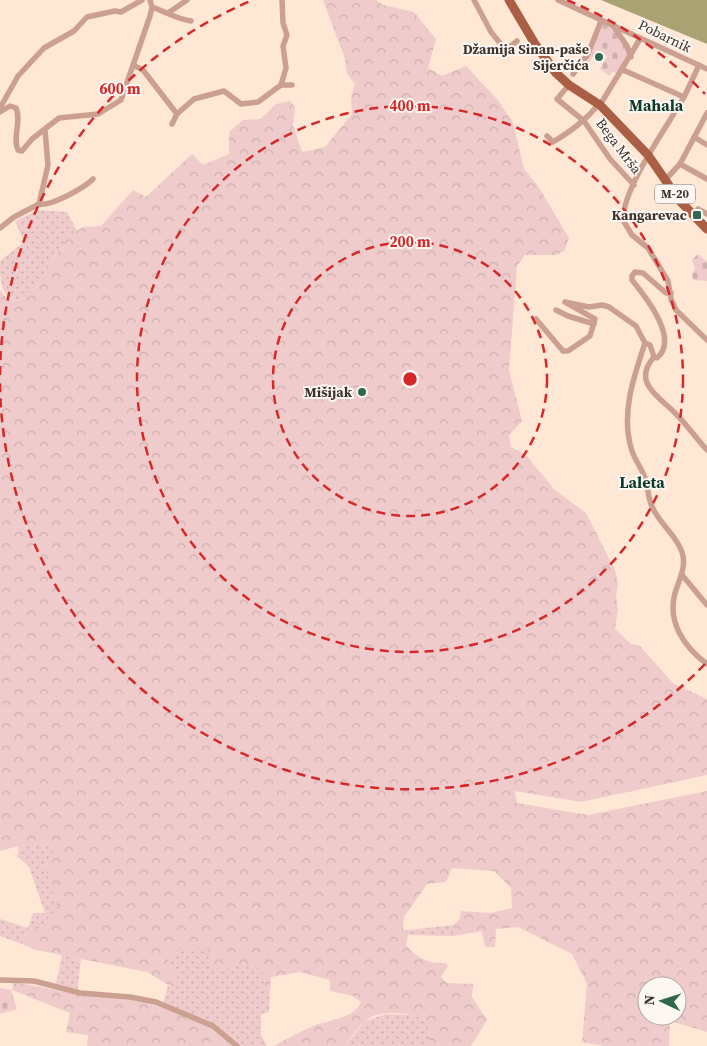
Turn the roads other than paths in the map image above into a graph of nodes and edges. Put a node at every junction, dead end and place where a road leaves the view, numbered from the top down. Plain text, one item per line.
1 (142, 0) edge
2 (150, 0) edge
3 (187, 0) edge
4 (282, 0) edge
5 (474, 0) edge
6 (508, 0) edge
7 (558, 0) edge
8 (152, 7) junction
9 (168, 12) junction
10 (190, 21) dead end
11 (601, 21) junction
12 (612, 26) junction
13 (640, 39) junction
14 (517, 41) dead end
15 (630, 57) junction
16 (133, 65) junction
17 (699, 66) junction
18 (707, 69) edge
19 (623, 70) junction
20 (573, 74) dead end
21 (281, 85) junction
22 (292, 85) dead end
23 (569, 85) junction
24 (684, 97) junction
25 (599, 104) junction
26 (0, 108) edge
27 (0, 112) edge
28 (707, 113) edge
29 (177, 114) junction
30 (584, 121) junction
31 (172, 124) dead end
32 (45, 130) junction
33 (547, 136) dead end
34 (694, 137) junction
35 (707, 145) edge
36 (648, 155) junction
37 (680, 164) junction
38 (93, 179) dead end
39 (666, 179) junction
40 (707, 179) edge
41 (634, 186) junction
42 (39, 204) junction
43 (698, 209) dead end
44 (707, 214) edge
45 (0, 228) edge
46 (707, 229) edge
47 (671, 293) junction
48 (556, 310) dead end
49 (536, 319) dead end
50 (594, 324) junction
51 (707, 340) edge
52 (645, 343) junction
53 (654, 357) junction
54 (707, 450) edge
55 (682, 576) junction
56 (707, 605) edge
57 (707, 664) edge
58 (0, 980) edge
59 (237, 1046) edge

1 - 26 street
2 - 8 street
3 - 9 street
4 - 21 street
5 - 14 street
6 - 23 main road, M-20
7 - 11 street, Pobarnik
8 - 9 street
8 - 16 street
9 - 10 street
11 - 12 street, Pobarnik
11 - 20 street
12 - 13 street, Pobarnik
12 - 15 street, Pobarnik
13 - 15 street
13 - 17 street, Pobarnik
15 - 19 street
16 - 29 street
16 - 32 street
17 - 18 street, Pobarnik
17 - 24 street
19 - 24 street
19 - 25 street
21 - 22 street
21 - 29 street
23 - 25 main road, M-20
23 - 30 street, Bega Mrša
24 - 36 street
25 - 30 street
25 - 36 main road, M-20
27 - 32 street
28 - 34 street
29 - 31 street
30 - 33 street
30 - 41 street, Bega Mrša
32 - 42 street
34 - 35 street
34 - 37 street
36 - 39 main road, M-20
36 - 41 street
37 - 39 street
37 - 40 street
38 - 42 street
39 - 46 main road, M-20
41 - 47 street
42 - 45 street
43 - 44 street
47 - 51 street
47 - 53 street
48 - 50 street
49 - 50 street
50 - 52 street
52 - 53 street
52 - 55 street
53 - 54 street
55 - 56 street
55 - 57 street
58 - 59 street

